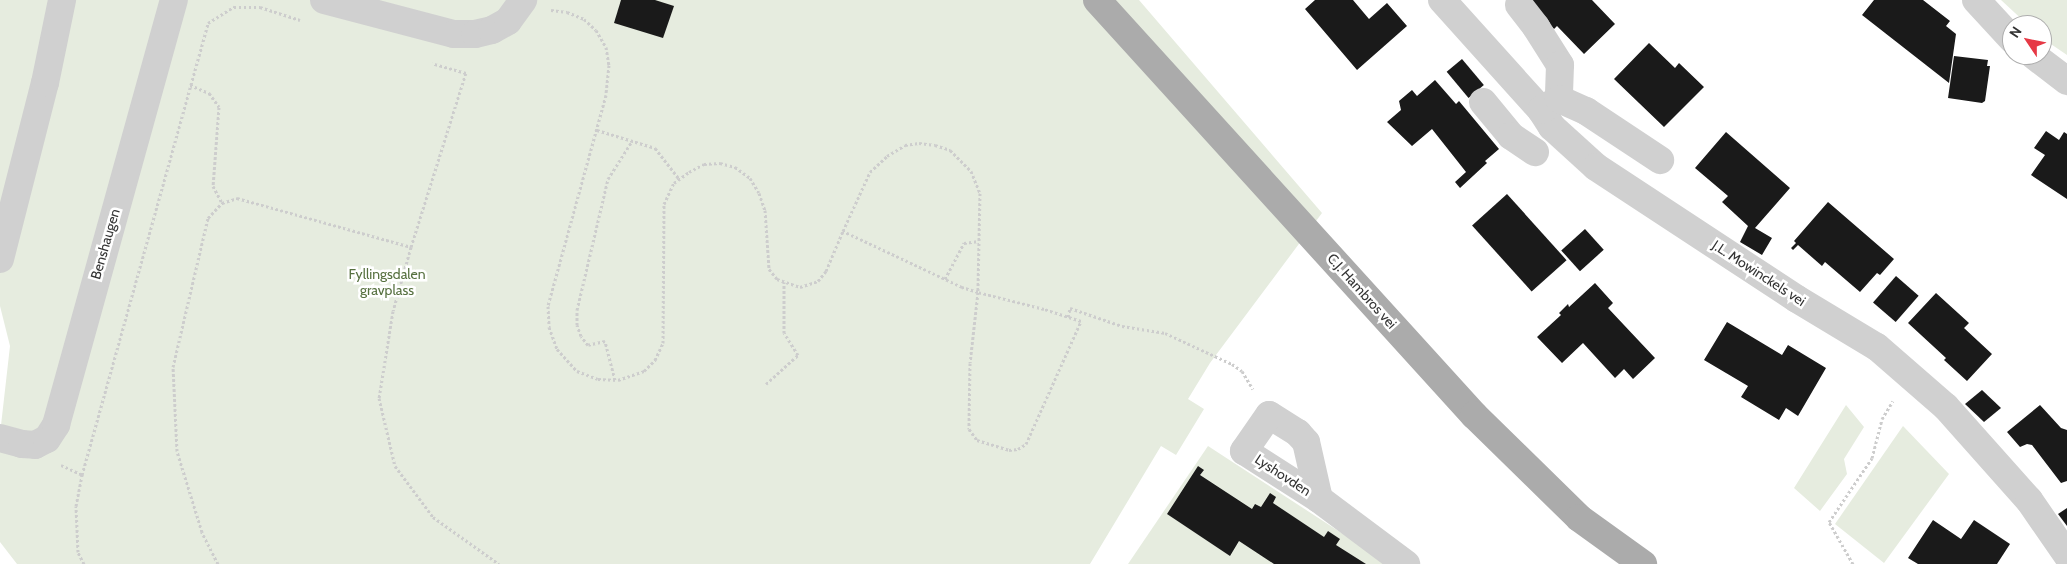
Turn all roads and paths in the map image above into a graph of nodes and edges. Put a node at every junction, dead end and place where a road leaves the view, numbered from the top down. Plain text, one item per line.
1 (62, 0) edge
2 (174, 0) edge
3 (1097, 0) edge
4 (1442, 0) edge
5 (1976, 0) edge
6 (328, 1) edge
7 (522, 3) edge
8 (1519, 5) dead end
9 (397, 10) edge
10 (307, 22) dead end
11 (2002, 28) edge
12 (428, 61) dead end
13 (2046, 65) edge
14 (2067, 81) edge
15 (190, 84) junction
16 (1483, 102) dead end
17 (1550, 104) junction
18 (597, 130) junction
19 (632, 141) junction
20 (1535, 152) dead end
21 (1660, 160) dead end
22 (679, 179) junction
23 (222, 203) junction
24 (843, 231) junction
25 (979, 242) junction
26 (411, 246) junction
27 (0, 259) edge
28 (945, 279) junction
29 (784, 282) junction
30 (978, 292) junction
31 (1068, 316) junction
32 (1909, 375) junction
33 (615, 380) junction
34 (766, 384) dead end
35 (1269, 415) junction
36 (0, 438) edge
37 (1319, 499) junction
38 (2067, 555) edge
39 (84, 564) edge
40 (218, 564) edge
41 (499, 564) edge
42 (1406, 564) edge
43 (1643, 564) edge
44 (1854, 564) edge

1 - 27 street
2 - 36 street, Benshaugen
3 - 43 main road, C.J. Hambros vei
4 - 17 street, J.L. Mowinckels vei
5 - 11 street
6 - 9 street
7 - 9 street
7 - 18 path
8 - 17 street
10 - 15 path
12 - 26 path
13 - 14 street
15 - 23 path
15 - 39 path
16 - 20 street
17 - 21 street
17 - 32 street, J.L. Mowinckels vei
18 - 19 path
18 - 33 path
19 - 22 path
19 - 33 path
22 - 29 path
22 - 33 path
23 - 26 path
23 - 40 path
24 - 25 path
24 - 28 path
24 - 29 path
25 - 28 path
25 - 30 path
26 - 41 path
28 - 30 path
29 - 34 path
30 - 31 path
30 - 31 path
31 - 35 path
32 - 38 street, J.L. Mowinckels vei
32 - 44 path
35 - 37 street, Lyshovden
35 - 37 street, Lyshovden
37 - 42 street, Lyshovden

